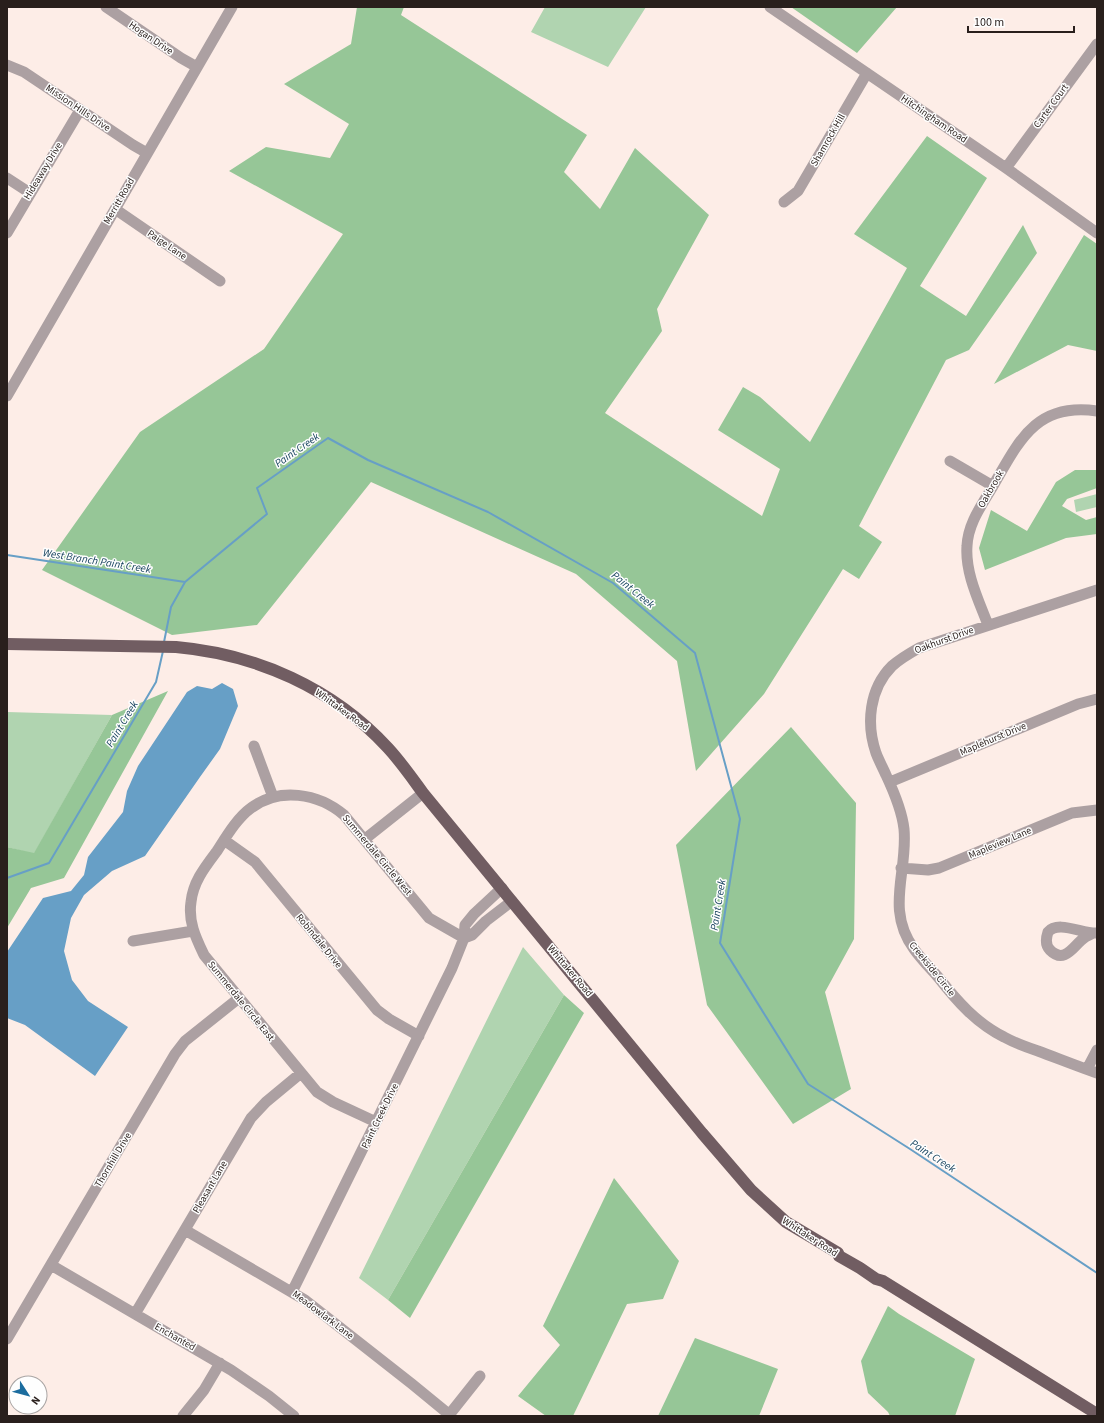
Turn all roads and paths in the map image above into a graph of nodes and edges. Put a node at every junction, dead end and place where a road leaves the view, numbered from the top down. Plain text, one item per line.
1 (106, 7) edge
2 (232, 7) edge
3 (770, 7) edge
4 (1097, 44) edge
5 (7, 65) edge
6 (197, 67) junction
7 (867, 73) junction
8 (80, 110) junction
9 (147, 153) junction
10 (1006, 168) junction
11 (7, 178) edge
12 (30, 193) junction
13 (784, 202) dead end
14 (115, 209) junction
15 (1097, 233) edge
16 (7, 234) edge
17 (220, 281) dead end
18 (7, 396) edge
19 (1097, 411) edge
20 (950, 461) dead end
21 (993, 486) junction
22 (1097, 590) edge
23 (988, 625) junction
24 (7, 644) edge
25 (1097, 699) edge
26 (254, 746) dead end
27 (890, 782) junction
28 (424, 794) junction
29 (273, 797) junction
30 (1097, 810) edge
31 (365, 839) junction
32 (224, 840) junction
33 (902, 868) junction
34 (502, 888) junction
35 (512, 901) junction
36 (193, 931) junction
37 (464, 938) junction
38 (133, 941) dead end
39 (239, 998) junction
40 (419, 1036) junction
41 (1097, 1050) edge
42 (1092, 1071) edge
43 (301, 1074) junction
44 (376, 1122) junction
45 (185, 1230) junction
46 (51, 1265) junction
47 (292, 1292) junction
48 (135, 1314) junction
49 (7, 1339) edge
50 (220, 1364) junction
51 (480, 1376) dead end
52 (1097, 1414) edge
53 (450, 1415) edge
54 (183, 1416) edge
55 (294, 1416) edge

1 - 6 street, Hogan Drive
2 - 6 street, Merritt Road
3 - 7 street, Hitchingham Road
4 - 10 street, Carter Court
5 - 8 street, Mission Hills Drive
6 - 9 street, Merritt Road
7 - 10 street, Hitchingham Road
7 - 13 street, Shamrock Hill
8 - 9 street, Mission Hills Drive
8 - 12 street, Hideaway Drive
9 - 14 street, Merritt Road
10 - 15 street, Hitchingham Road
11 - 12 street
12 - 16 street, Hideaway Drive
14 - 17 street, Paige Lane
14 - 18 street, Merritt Road
19 - 21 street, Oakbrook
20 - 21 street
21 - 23 street, Oakbrook
22 - 23 street, Oakhurst Drive
23 - 27 street, Oakhurst Drive
24 - 28 main road, Whittaker Road
25 - 27 street, Maplehurst Drive
26 - 29 street
27 - 33 street, Creekside Circle
28 - 31 street
28 - 34 main road, Whittaker Road
29 - 31 street, Summerdale Circle West
29 - 32 street, Summerdale Circle West
30 - 33 street, Mapleview Lane
31 - 37 street, Summerdale Circle West
32 - 36 street, Summerdale Circle East
32 - 40 street, Robindale Drive
33 - 42 street, Creekside Circle
34 - 35 main road, Whittaker Road
34 - 37 street, Paint Creek Drive
35 - 37 street
35 - 52 main road, Whittaker Road
36 - 38 street
36 - 39 street, Summerdale Circle East
37 - 40 street, Paint Creek Drive
39 - 43 street, Summerdale Circle East
39 - 46 street, Thornhill Drive
40 - 44 street, Paint Creek Drive
41 - 42 street
43 - 44 street, Summerdale Circle East
43 - 45 street, Pleasant Lane
44 - 47 street, Paint Creek Drive
45 - 47 street, Meadowlark Lane
45 - 48 street, Pleasant Lane
46 - 48 street, Enchanted
46 - 49 street, Thornhill Drive
47 - 53 street, Meadowlark Lane
48 - 50 street, Enchanted
50 - 54 street
50 - 55 street, Enchanted
51 - 53 street

